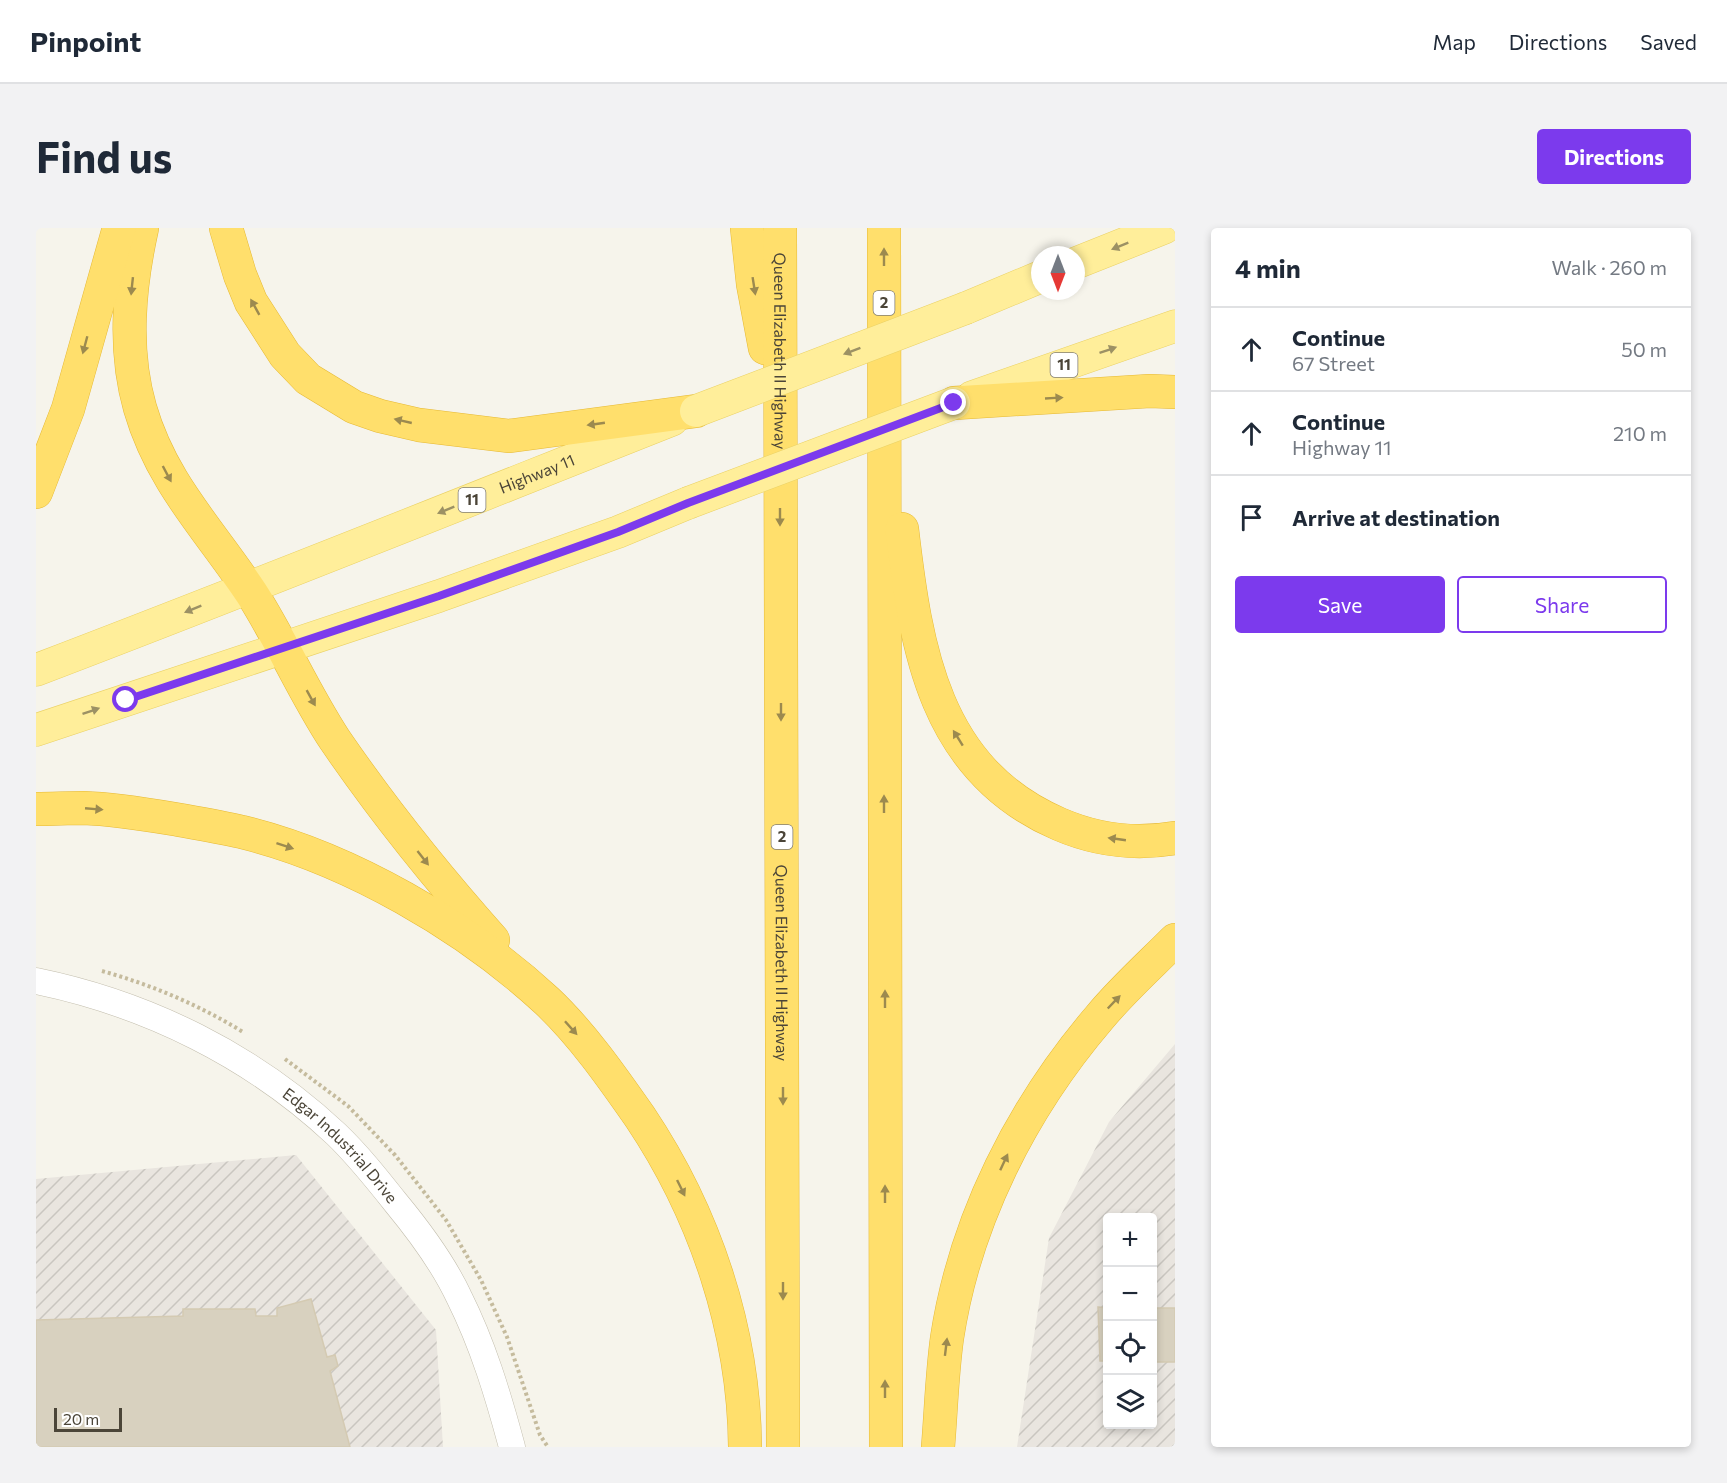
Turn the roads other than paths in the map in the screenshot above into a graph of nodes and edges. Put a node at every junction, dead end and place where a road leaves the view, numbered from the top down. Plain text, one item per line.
1 (119, 228) edge
2 (142, 228) edge
3 (226, 228) edge
4 (747, 228) edge
5 (780, 228) edge
6 (884, 228) edge
7 (1164, 228) edge
8 (1085, 259) edge
9 (1031, 282) edge
10 (1175, 326) edge
11 (884, 379) junction
12 (1175, 392) edge
13 (954, 403) junction
14 (696, 411) junction
15 (780, 421) junction
16 (36, 492) edge
17 (247, 587) junction
18 (282, 647) junction
19 (36, 670) edge
20 (36, 730) edge
21 (36, 810) edge
22 (1175, 838) edge
23 (1175, 940) edge
24 (36, 981) edge
25 (547, 1001) junction
26 (512, 1447) edge
27 (745, 1447) edge
28 (783, 1447) edge
29 (886, 1447) edge
30 (938, 1447) edge

1 -> 16 highway
2 -> 17 highway
14 -> 3 highway
4 -> 15 highway
5 - 15 highway, Queen Elizabeth II Highway / 2
11 -> 6 highway, 2
7 -> 8 main road
9 -> 14 main road, Highway 11 / 11, bridge
13 -> 10 main road, 11
22 -> 11 highway
29 -> 11 highway, 2
13 -> 12 highway
13 - 18 main road, 11, bridge
14 -> 17 main road, Highway 11 / 11
15 -> 28 highway, Queen Elizabeth II Highway / 2
17 - 18 highway
17 -> 19 main road, Highway 11 / 11
20 -> 18 main road, 11
18 -> 25 highway
21 -> 25 highway
30 -> 23 highway
24 - 26 street, Edgar Industrial Drive
25 -> 27 highway

